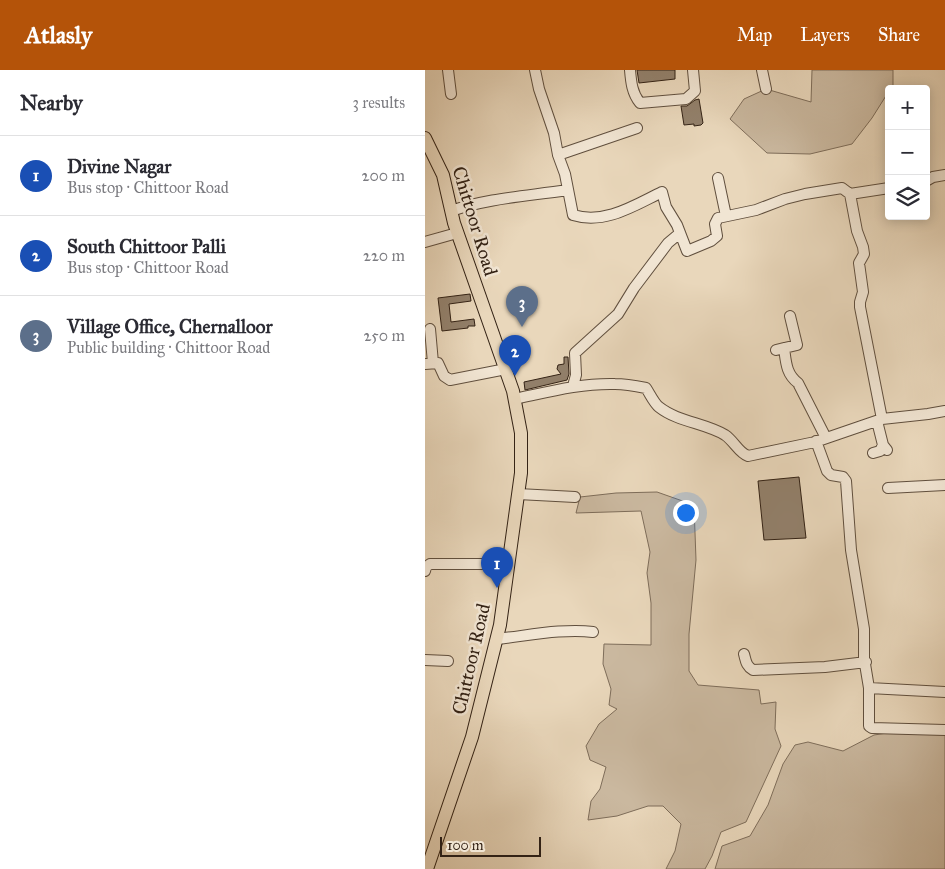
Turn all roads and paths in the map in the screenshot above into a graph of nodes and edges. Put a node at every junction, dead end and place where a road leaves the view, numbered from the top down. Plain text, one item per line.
1 (448, 70) edge
2 (535, 70) edge
3 (630, 70) edge
4 (693, 70) edge
5 (762, 70) edge
6 (766, 88) dead end
7 (451, 94) dead end
8 (637, 128) dead end
9 (425, 138) edge
10 (558, 154) junction
11 (945, 175) edge
12 (718, 178) dead end
13 (930, 178) edge
14 (885, 189) edge
15 (567, 190) junction
16 (850, 194) junction
17 (451, 211) junction
18 (725, 216) junction
19 (457, 233) junction
20 (680, 233) junction
21 (425, 242) edge
22 (790, 316) dead end
23 (430, 329) dead end
24 (429, 364) edge
25 (506, 369) junction
26 (573, 386) junction
27 (515, 399) junction
28 (945, 411) edge
29 (879, 420) junction
30 (821, 439) junction
31 (873, 453) dead end
32 (945, 485) edge
33 (888, 488) dead end
34 (518, 494) junction
35 (575, 497) dead end
36 (508, 564) junction
37 (427, 567) edge
38 (593, 632) dead end
39 (497, 639) junction
40 (744, 654) dead end
41 (425, 660) edge
42 (448, 661) dead end
43 (866, 662) junction
44 (869, 688) junction
45 (945, 692) edge
46 (945, 730) edge
47 (427, 869) edge

1 - 7 street
2 - 10 street
3 - 4 street
5 - 6 street
8 - 10 street
9 - 17 main road, Chittoor Road
10 - 15 street
11 - 13 street
12 - 18 street
14 - 16 street
15 - 17 street
15 - 20 street
16 - 18 street
16 - 29 street
17 - 19 main road, Chittoor Road
18 - 20 street
19 - 21 street
19 - 25 main road, Chittoor Road
20 - 26 street
22 - 30 street
23 - 24 street
24 - 25 street
25 - 27 main road, Chittoor Road
26 - 27 street
26 - 30 street
27 - 34 main road, Chittoor Road
28 - 29 street
29 - 30 street
29 - 31 street
30 - 43 street
32 - 33 street
34 - 35 street
34 - 36 main road, Chittoor Road
36 - 37 street
36 - 39 main road, Chittoor Road
38 - 39 street
39 - 47 main road, Chittoor Road
40 - 43 street
41 - 42 street
43 - 44 street
44 - 45 street
44 - 46 street

